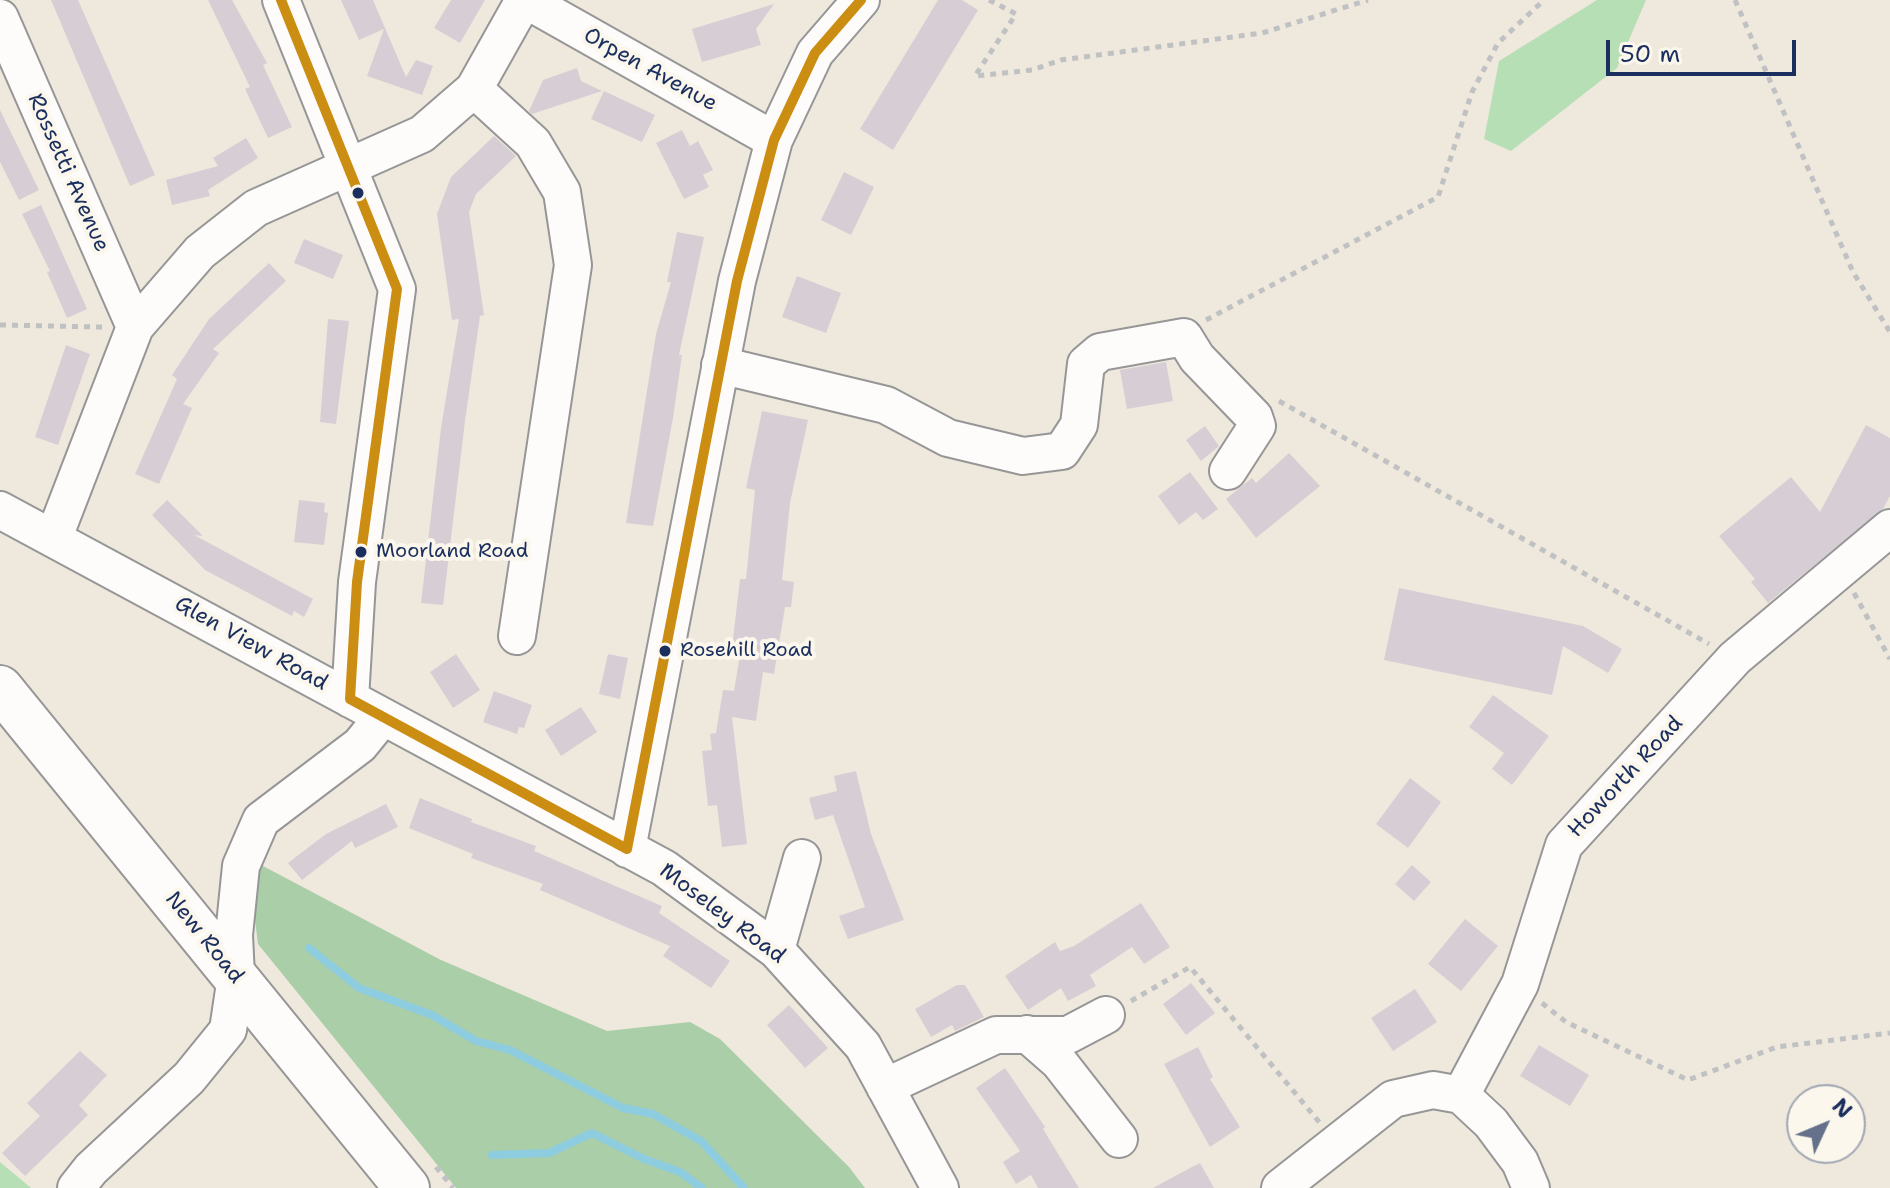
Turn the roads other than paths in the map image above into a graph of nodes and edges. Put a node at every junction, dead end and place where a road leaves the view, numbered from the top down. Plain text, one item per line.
1 (281, 0) edge
2 (525, 0) edge
3 (861, 0) edge
4 (0, 18) edge
5 (474, 89) junction
6 (774, 140) junction
7 (349, 165) junction
8 (135, 327) junction
9 (720, 365) junction
10 (1228, 471) dead end
11 (0, 510) edge
12 (1890, 528) edge
13 (54, 537) junction
14 (517, 636) dead end
15 (0, 688) edge
16 (350, 699) junction
17 (382, 718) junction
18 (627, 849) junction
19 (802, 858) dead end
20 (776, 950) junction
21 (236, 977) junction
22 (1106, 1015) road end
23 (1027, 1034) junction
24 (885, 1087) junction
25 (1461, 1095) junction
26 (1119, 1139) dead end
27 (1292, 1185) edge
28 (76, 1188) edge
29 (407, 1188) edge
30 (940, 1188) edge
31 (1531, 1188) edge

1 - 7 street
2 - 5 street
2 - 6 street, Orpen Avenue
3 - 6 street
4 - 8 street, Rossetti Avenue
5 - 7 street
5 - 14 street
6 - 9 street
7 - 8 street
7 - 16 street
8 - 13 street
9 - 10 street
9 - 18 street
11 - 13 street, Glen View Road
12 - 25 street, Howorth Road
13 - 16 street, Glen View Road
15 - 21 highway, New Road
16 - 17 street, Glen View Road
17 - 18 street, Glen View Road
17 - 21 street
18 - 20 street, Moseley Road
19 - 20 street
20 - 24 street, Moseley Road
21 - 28 street
21 - 29 highway, New Road
22 - 23 street
23 - 24 street
23 - 26 street
24 - 30 street, Moseley Road
25 - 27 street
25 - 31 street

